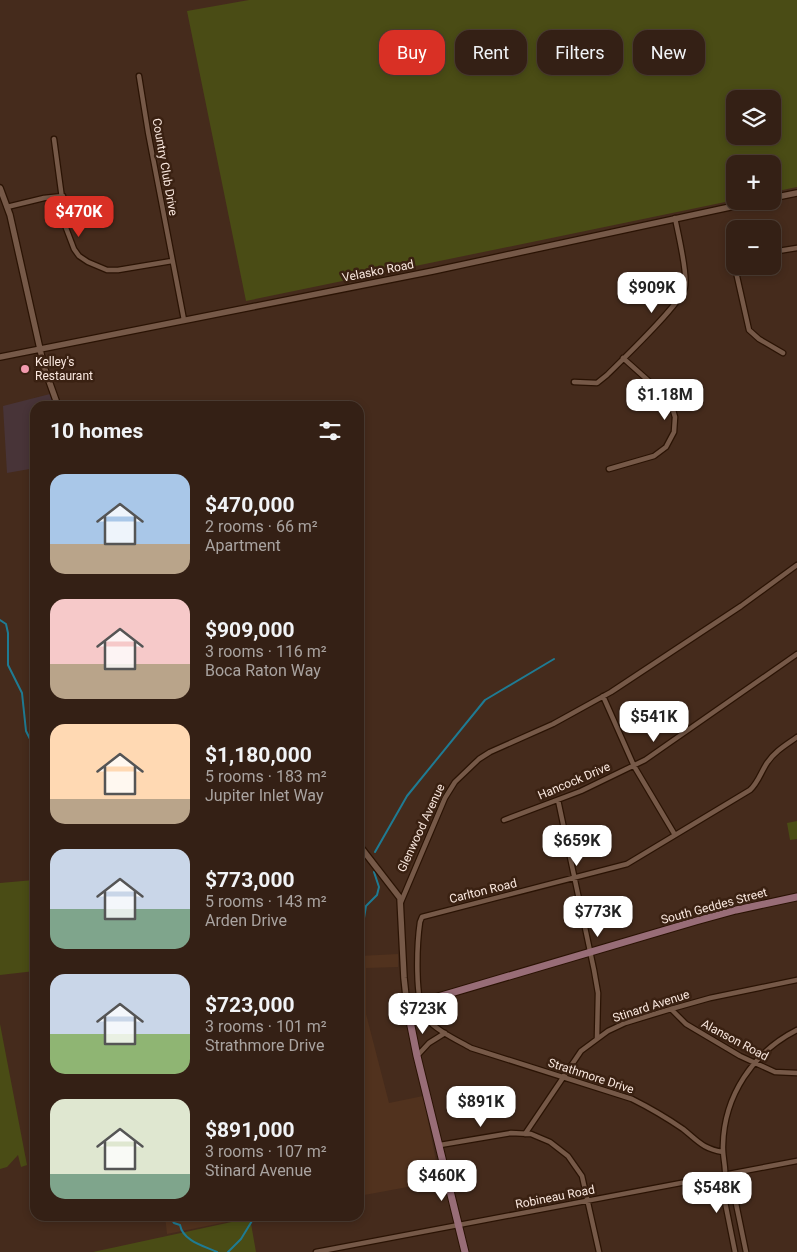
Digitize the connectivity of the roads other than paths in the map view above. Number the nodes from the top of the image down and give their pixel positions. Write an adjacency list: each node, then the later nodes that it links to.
1 (139, 76): 12 (street, Country Club Drive)
2 (54, 139): 5 (street)
3 (0, 188): 7 (street)
4 (797, 193): 6 (street)
5 (62, 196): 7 (street); 12 (street)
6 (781, 196)
7 (7, 207): 15 (street)
8 (726, 208): 9 (street, Velasko Road)
9 (675, 218): 14 (street, Velasko Road); 18 (street)
10 (797, 248): 11 (street)
11 (781, 251)
12 (172, 261): 14 (street, Country Club Drive)
13 (737, 275): 16 (street)
14 (184, 320): 15 (street, Velasko Road)
15 (40, 349): 17 (street, Velasko Road); 20 (street)
16 (783, 353)
17 (0, 357)
18 (623, 358): 19 (street); 21 (street)
19 (574, 382)
20 (56, 401)
21 (609, 469)
22 (797, 565): 24 (street, Glenwood Avenue)
23 (797, 654): 26 (street, Hancock Drive)
24 (603, 696): 26 (street); 33 (street, Glenwood Avenue)
25 (797, 737): 29 (street, Carlton Road)
26 (634, 766): 27 (street, Hancock Drive); 29 (street)
27 (558, 800): 28 (street, Hancock Drive); 31 (street)
28 (504, 820)
29 (675, 835): 31 (street, Carlton Road)
30 (364, 851): 33 (street)
31 (574, 878): 34 (street); 36 (street, Carlton Road)
32 (797, 897): 34 (main road, South Geddes Street)
33 (401, 902): 37 (street, Glenwood Avenue)
34 (590, 952): 36 (main road, South Geddes Street); 41 (street)
35 (797, 980): 38 (street, Stinard Avenue)
36 (420, 1002): 37 (main road, South Geddes Street); 40 (street, Strathmore Drive)
37 (407, 1006): 42 (main road, Glenwood Avenue)
38 (671, 1009): 41 (street, Stinard Avenue); 43 (street, Alanson Road)
39 (797, 1030): 43 (street)
40 (445, 1033): 42 (street); 45 (street, Strathmore Drive)
41 (597, 1038): 45 (street, Stinard Avenue)
42 (417, 1056): 47 (main road, Glenwood Avenue)
43 (754, 1062): 44 (street, Alanson Road); 48 (street)
44 (797, 1073)
45 (562, 1077): 46 (street, Stinard Avenue); 48 (street, Strathmore Drive)
46 (525, 1134): 47 (street); 51 (street)
47 (440, 1145): 52 (main road, Glenwood Avenue)
48 (723, 1152): 50 (street)
49 (797, 1160): 50 (street, Robineau Road)
50 (726, 1176): 51 (street, Robineau Road); 56 (street); 57 (street)
51 (589, 1201): 52 (street, Robineau Road); 55 (street)
52 (458, 1225): 53 (street, Robineau Road); 54 (main road, Glenwood Avenue)
53 (316, 1252)
54 (465, 1252)
55 (599, 1252)
56 (735, 1252)
57 (746, 1252)

